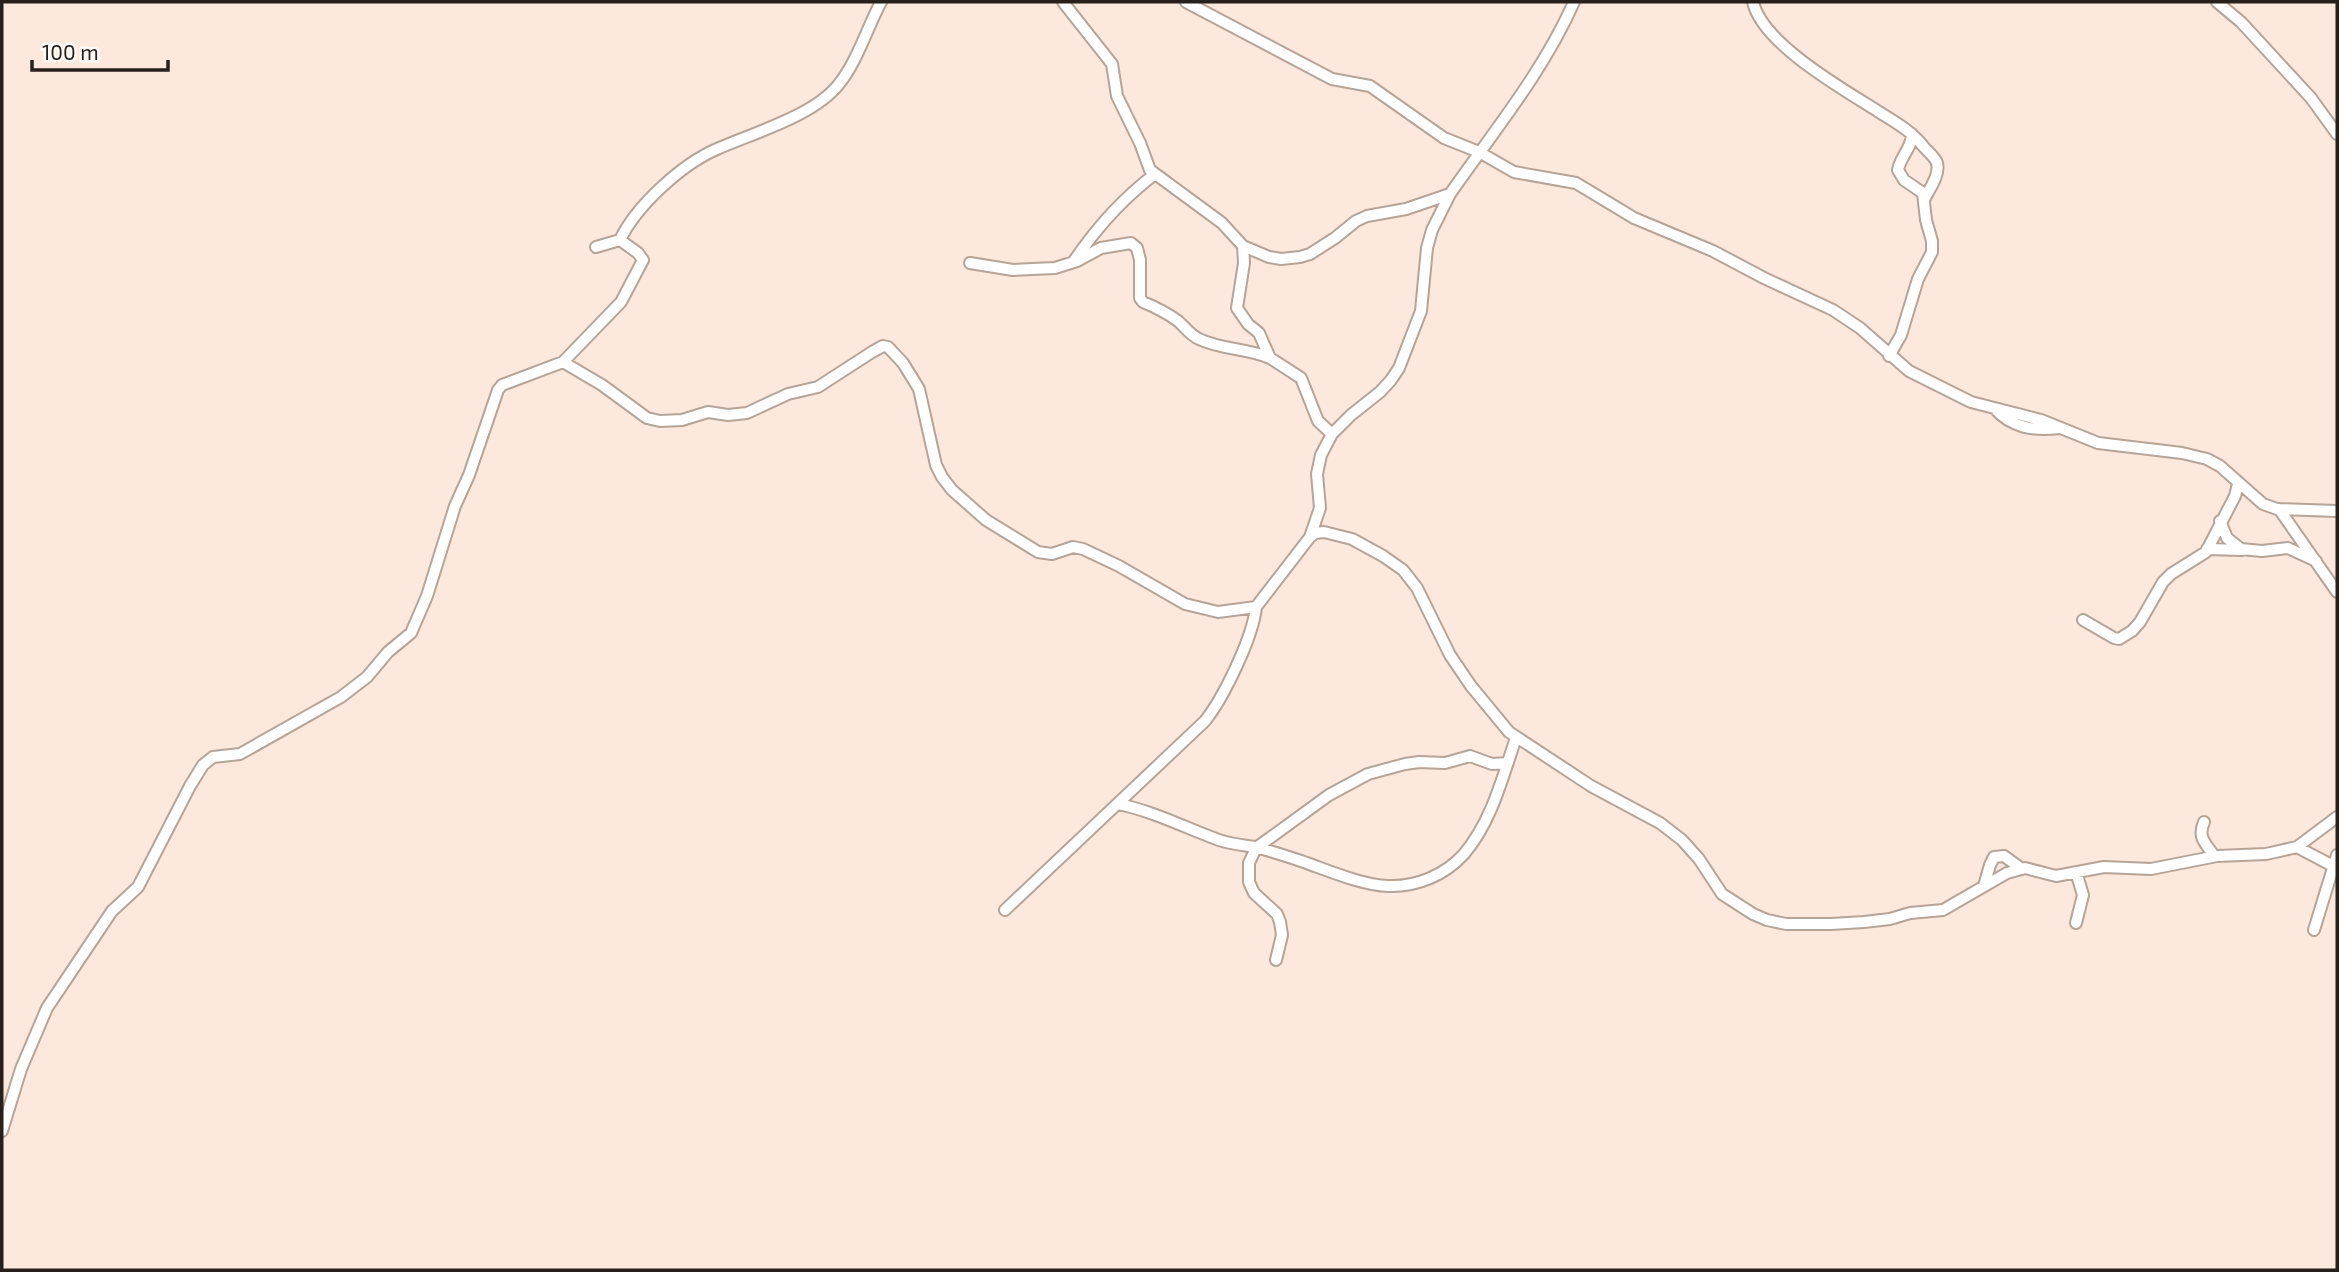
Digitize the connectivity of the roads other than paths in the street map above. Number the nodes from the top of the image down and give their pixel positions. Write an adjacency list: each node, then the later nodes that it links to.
1 (881, 2): 13 (street)
2 (1063, 2): 10 (street)
3 (1186, 2): 9 (street)
4 (1574, 2): 9 (street)
5 (1753, 2): 7 (street)
6 (2217, 2): 8 (street)
7 (1912, 134): 12 (street); 12 (street)
8 (2337, 134)
9 (1479, 152): 11 (street); 18 (street)
10 (1155, 174): 14 (street); 17 (street)
11 (1450, 194): 14 (street); 21 (street)
12 (1924, 198): 18 (street)
13 (620, 240): 15 (street); 20 (street)
14 (1243, 246): 19 (street)
15 (596, 247)
16 (970, 263): 17 (street)
17 (1072, 264): 19 (street)
18 (1889, 356): 22 (street)
19 (1269, 358): 21 (street)
20 (563, 362): 31 (street); 50 (street)
21 (1332, 434): 26 (street)
22 (2238, 484): 23 (street); 25 (street)
23 (2279, 509): 24 (street); 29 (street)
24 (2337, 511)
25 (2220, 521): 27 (street); 28 (street)
26 (1310, 537): 31 (street); 33 (street)
27 (2207, 549): 28 (street); 32 (street)
28 (2244, 550): 29 (street)
29 (2316, 561): 30 (street)
30 (2337, 592)
31 (1256, 607): 35 (street)
32 (2083, 620)
33 (1516, 738): 34 (street); 45 (street)
34 (1507, 763): 39 (street); 39 (street)
35 (1118, 804): 39 (street); 46 (street)
36 (2337, 817): 38 (street)
37 (2204, 822): 41 (street)
38 (2297, 846): 41 (street); 43 (street)
39 (1256, 848): 49 (street)
40 (2337, 855): 43 (street)
41 (2214, 856): 44 (street)
42 (2022, 869): 44 (street); 45 (street); 45 (street)
43 (2335, 870): 48 (street)
44 (2076, 872): 47 (street)
45 (1984, 886)
46 (1005, 910)
47 (2076, 923)
48 (2314, 930)
49 (1276, 960)
50 (2, 1131)

